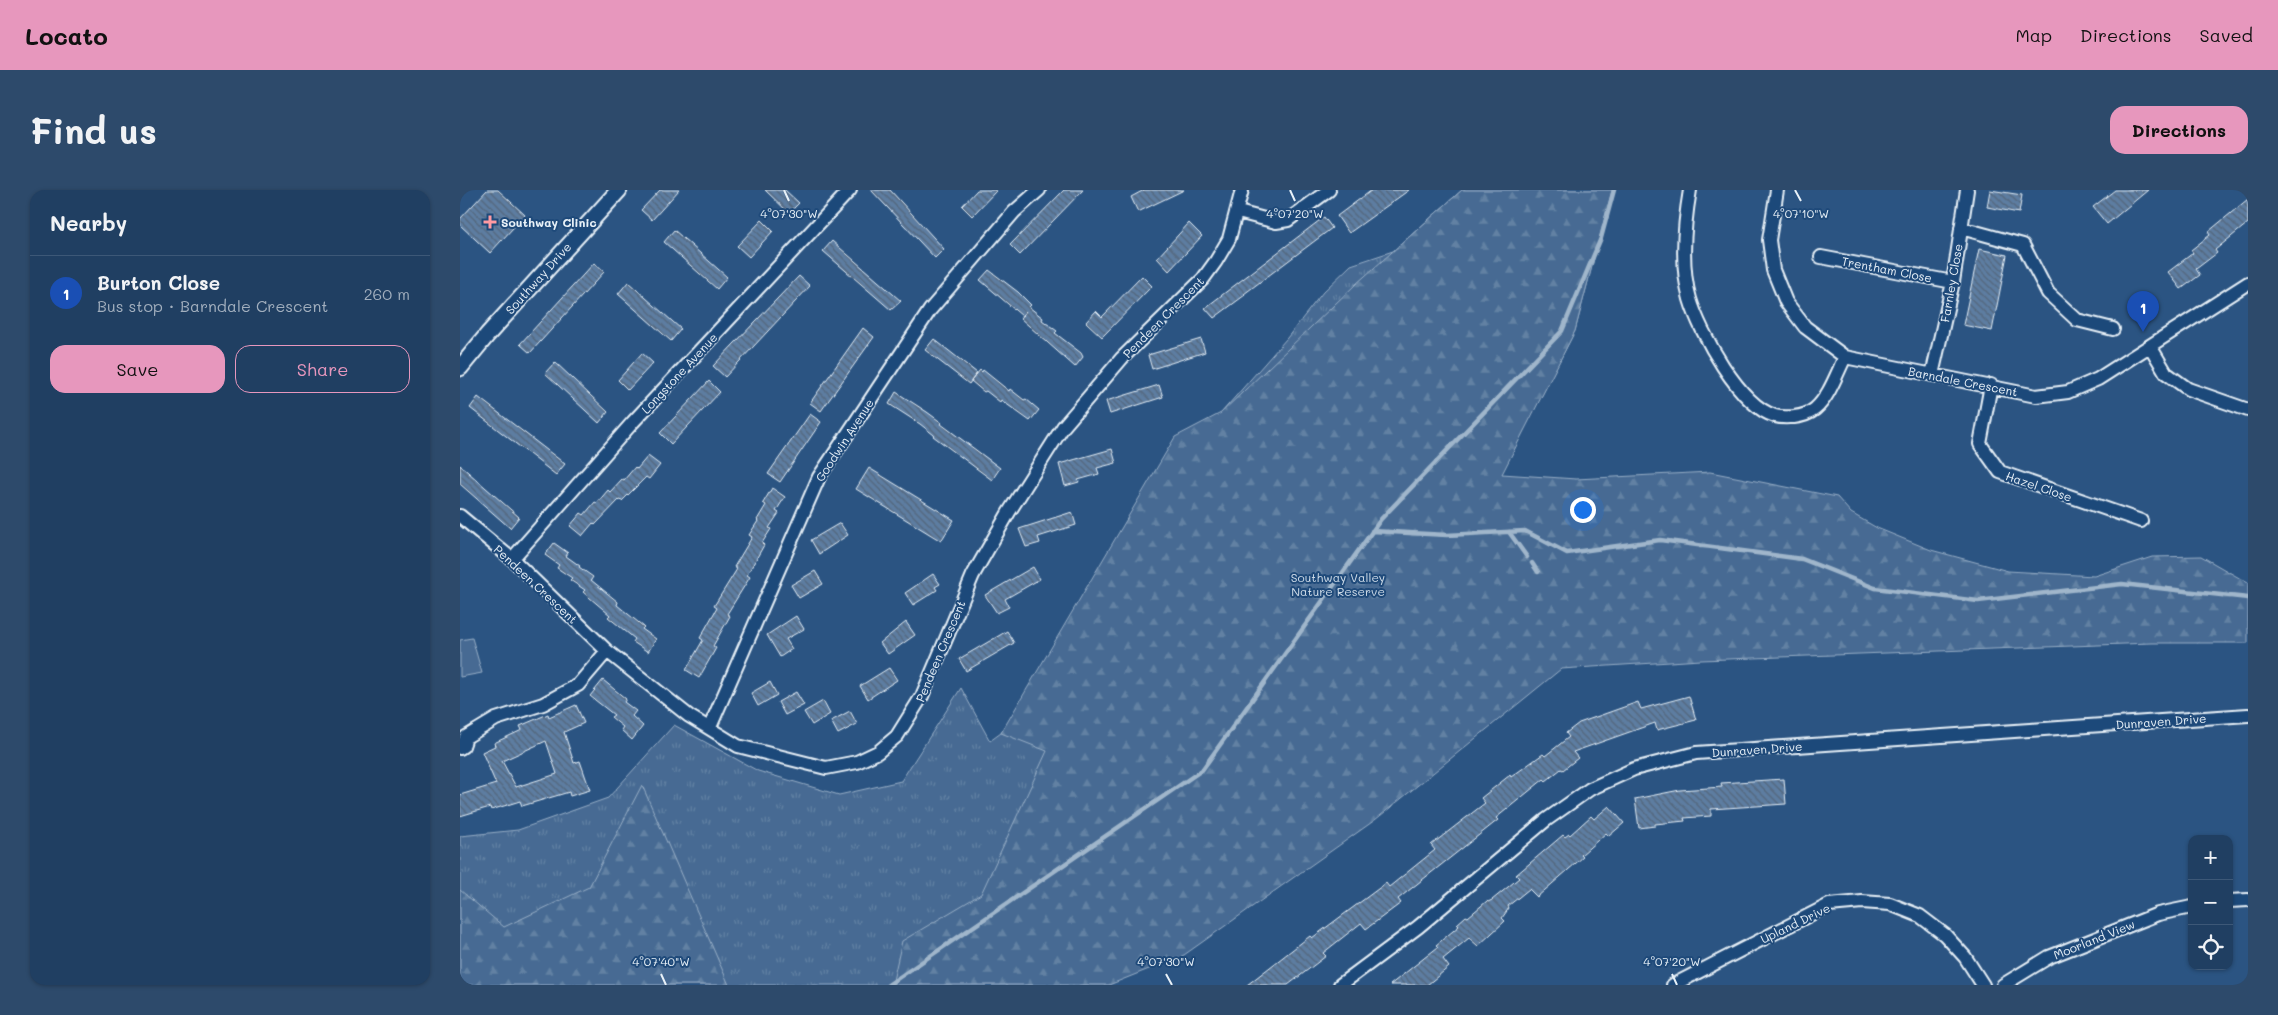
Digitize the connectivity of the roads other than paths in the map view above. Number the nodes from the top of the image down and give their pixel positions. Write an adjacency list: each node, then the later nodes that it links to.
1 (619, 190): 17 (street, Southway Drive)
2 (850, 190): 23 (street, Longstone Avenue)
3 (1038, 190): 26 (street, Goodwin Avenue)
4 (1242, 190): 9 (street, Pendeen Crescent)
5 (1329, 190): 9 (street)
6 (1690, 190): 16 (street)
7 (1777, 190): 16 (street, Barndale Crescent)
8 (1967, 190): 10 (street, Farnley Close)
9 (1238, 212): 26 (street, Pendeen Crescent)
10 (1961, 228): 12 (street, Farnley Close); 14 (street)
11 (1821, 257): 12 (street, Trentham Close)
12 (1953, 282): 18 (street, Farnley Close)
13 (2248, 283): 15 (street, Barndale Crescent)
14 (2113, 329)
15 (2150, 346): 19 (street, Barndale Crescent); 20 (street)
16 (1845, 356): 18 (street, Barndale Crescent)
17 (460, 368)
18 (1932, 375): 19 (street, Barndale Crescent)
19 (1990, 385): 22 (street, Hazel Close)
20 (2248, 410)
21 (460, 516): 23 (street, Pendeen Crescent)
22 (2140, 521)
23 (512, 559): 24 (street, Pendeen Crescent)
24 (607, 651): 26 (street, Pendeen Crescent); 27 (street)
25 (2248, 715): 31 (street, Dunraven Drive)
26 (710, 728)
27 (460, 748)
28 (2248, 900): 29 (street)
29 (2233, 901)
30 (2188, 908): 34 (street, Moorland View)
31 (1340, 985)
32 (1673, 985): 33 (street, Upland Drive)
33 (1983, 985)
34 (2002, 985)

